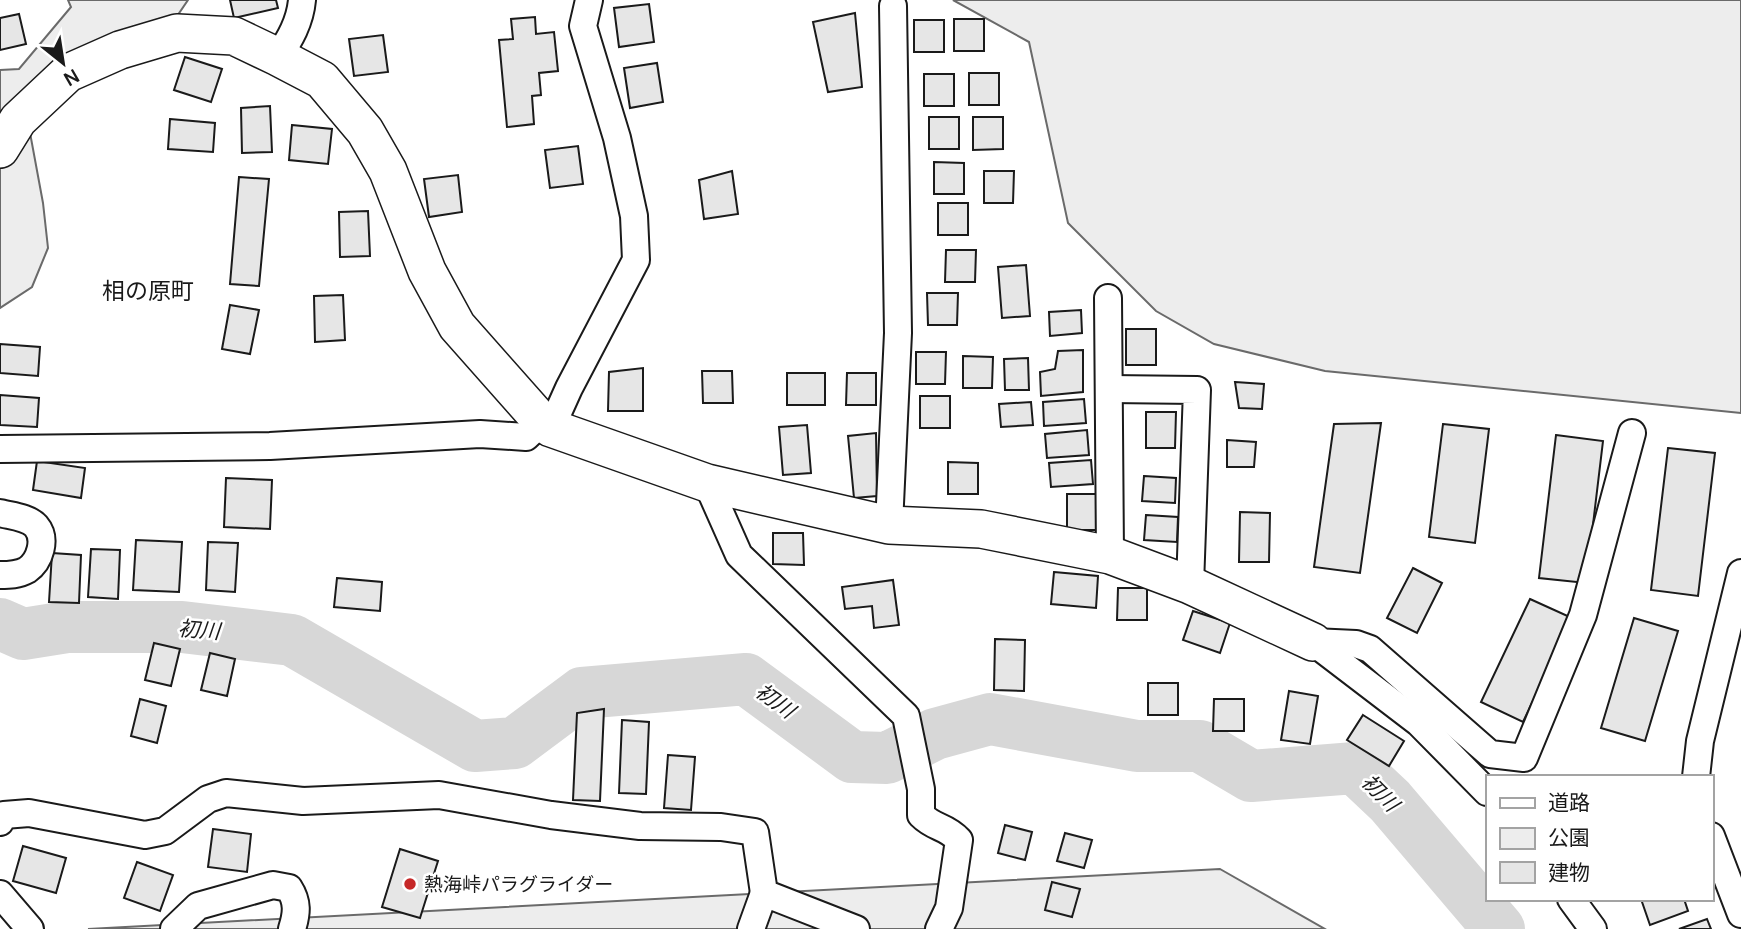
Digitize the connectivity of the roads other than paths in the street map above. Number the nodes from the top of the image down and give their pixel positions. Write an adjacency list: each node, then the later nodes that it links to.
1 (302, 0): 4 (street)
2 (589, 0): 8 (street)
3 (893, 6): 13 (street)
4 (278, 57): 5 (street); 8 (street)
5 (0, 149)
6 (1108, 298): 7 (street)
7 (1110, 389): 14 (street); 17 (street)
8 (547, 425): 10 (street); 11 (street)
9 (1632, 433): 18 (street)
10 (0, 449)
11 (707, 483): 13 (street); 32 (street)
12 (0, 513): 16 (street)
13 (889, 525): 14 (street)
14 (1110, 555): 17 (street)
15 (1741, 573): 19 (street)
16 (0, 575)
17 (1190, 585): 18 (street)
18 (1313, 642): 20 (street)
19 (1696, 775)
20 (1486, 791)
21 (0, 822): 23 (street)
22 (1713, 841): 26 (street)
23 (764, 892): 30 (street); 31 (street)
24 (0, 894): 27 (street)
25 (1573, 901): 33 (street)
26 (1741, 914)
27 (30, 929)
28 (174, 929): 29 (street)
29 (292, 929)
30 (751, 929)
31 (856, 929)
32 (939, 929)
33 (1593, 929)

